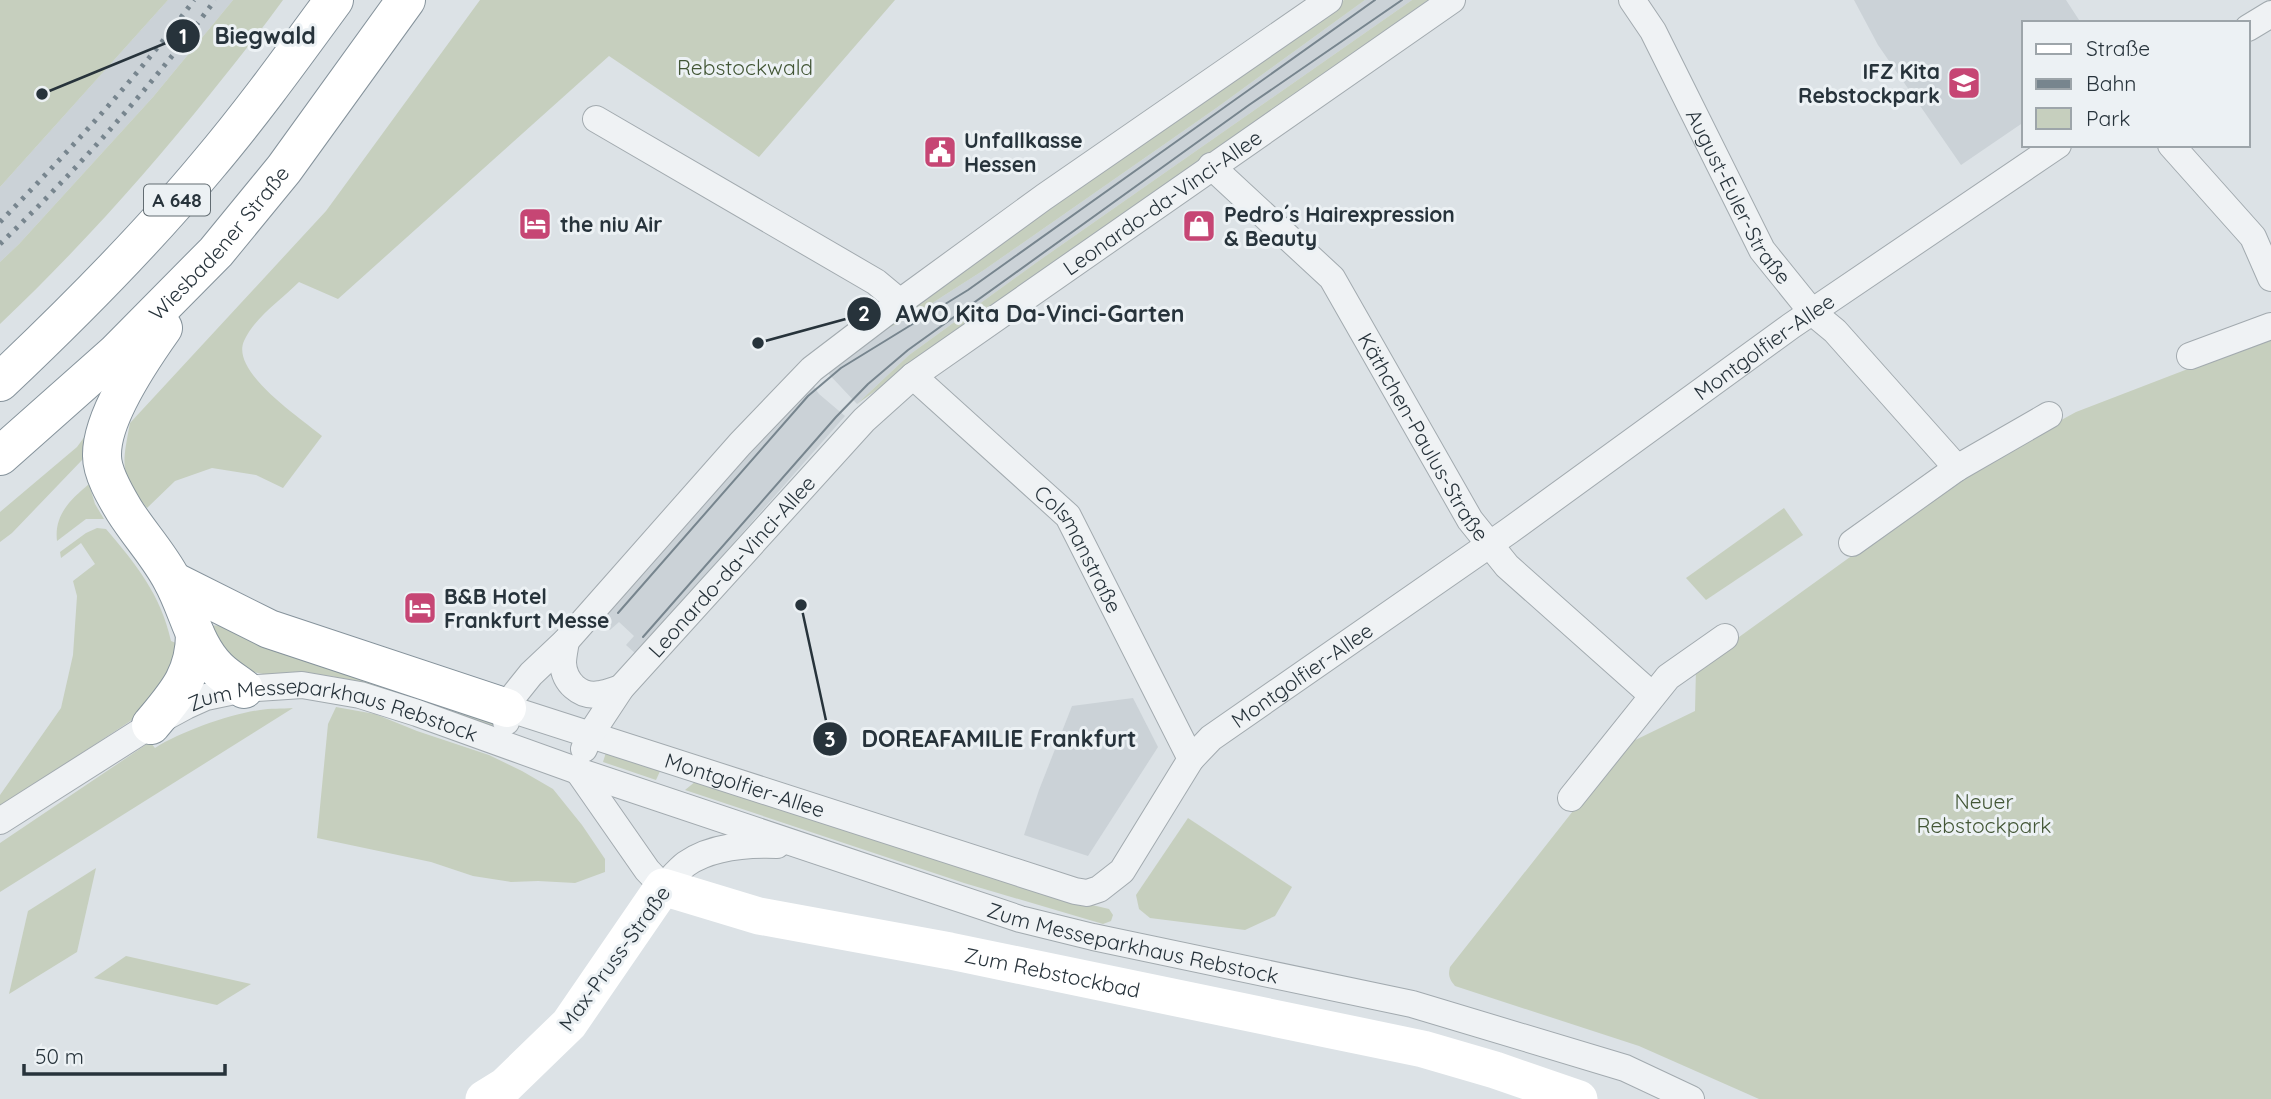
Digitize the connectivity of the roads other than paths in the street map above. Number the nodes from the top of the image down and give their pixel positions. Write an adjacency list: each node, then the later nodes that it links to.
1 (334, 0): 19 (highway, A 648)
2 (406, 0): 12 (highway, Wiesbadener Straße / A 648)
3 (1329, 0): 14 (street)
4 (1452, 0): 11 (street, Leonardo-da-Vinci-Allee)
5 (1632, 0): 15 (street, August-Euler-Straße)
6 (2271, 14): 7 (street)
7 (2250, 27)
8 (596, 119): 14 (street)
9 (2055, 147): 15 (street, Montgolfier-Allee)
10 (2173, 147): 13 (street)
11 (1211, 166): 18 (street, Leonardo-da-Vinci-Allee); 24 (street, Käthchen-Paulus-Straße)
12 (216, 252): 21 (highway, Wiesbadener Straße / A 648); 25 (highway)
13 (2271, 278)
14 (900, 302): 28 (street)
15 (1812, 312): 22 (street, August-Euler-Straße); 24 (street, Montgolfier-Allee)
16 (2271, 326): 17 (street)
17 (2190, 356)
18 (914, 376): 30 (street, Leonardo-da-Vinci-Allee); 36 (street, Colsmanstraße)
19 (0, 382)
20 (2049, 415): 22 (street)
21 (0, 456)
22 (1957, 468): 23 (street)
23 (1852, 543)
24 (1489, 545): 31 (street, Käthchen-Paulus-Straße); 36 (street, Montgolfier-Allee)
25 (173, 581): 26 (highway); 32 (highway)
26 (195, 634): 29 (highway); 33 (highway)
27 (1725, 637): 31 (street)
28 (566, 641): 30 (street); 32 (street)
29 (244, 688): 33 (street, Zum Messeparkhaus Rebstock); 35 (street, Zum Messeparkhaus Rebstock)
30 (621, 688): 34 (street, Leonardo-da-Vinci-Allee)
31 (1653, 695): 38 (street)
32 (507, 708): 34 (street, Montgolfier-Allee); 35 (street)
33 (152, 725): 39 (street)
34 (590, 735): 36 (street, Montgolfier-Allee); 37 (street, Leonardo-da-Vinci-Allee)
35 (518, 749): 37 (street)
36 (1191, 759)
37 (578, 771): 40 (street, Zum Messeparkhaus Rebstock); 41 (street)
38 (1571, 799)
39 (0, 821)
40 (800, 846): 41 (street, Max-Pruss-Straße); 44 (street, Zum Messeparkhaus Rebstock)
41 (663, 887): 42 (main road, Max-Pruss-Straße); 43 (main road, Zum Rebstockbad)
42 (484, 1099)
43 (1579, 1099)
44 (1692, 1099)

